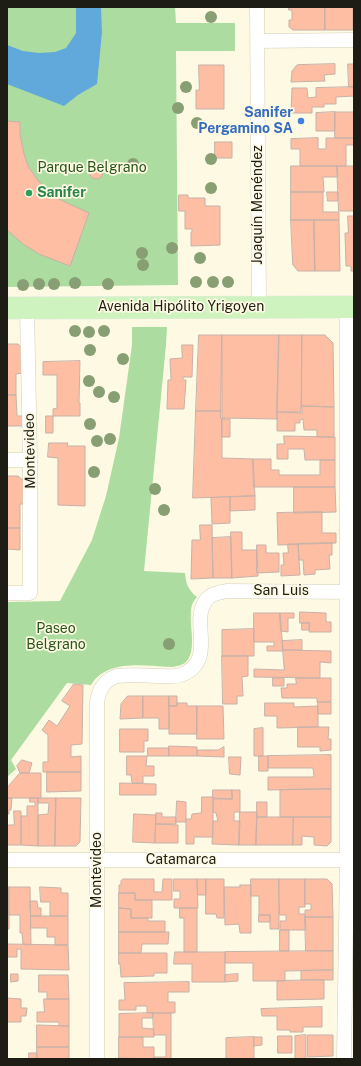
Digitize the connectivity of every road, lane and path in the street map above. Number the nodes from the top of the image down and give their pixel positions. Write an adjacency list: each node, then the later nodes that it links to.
1 (257, 7): 3 (street, Joaquín Menéndez)
2 (354, 40): 3 (street)
3 (257, 41): 4 (street, Joaquín Menéndez)
4 (259, 307): 5 (main road, Avenida Hipólito Yrigoyen); 6 (main road, Avenida Hipólito Yrigoyen)
5 (350, 307): 9 (street)
6 (17, 308): 8 (street, Montevideo)
7 (7, 460): 8 (street)
8 (30, 460): 10 (street, Montevideo)
9 (351, 592): 11 (street, San Luis); 14 (street)
10 (7, 594)
11 (104, 684): 13 (street, Montevideo)
12 (7, 860): 13 (street, Catamarca)
13 (97, 860): 14 (street, Catamarca); 15 (street, Montevideo)
14 (350, 860): 16 (street)
15 (97, 1059)
16 (344, 1059)

